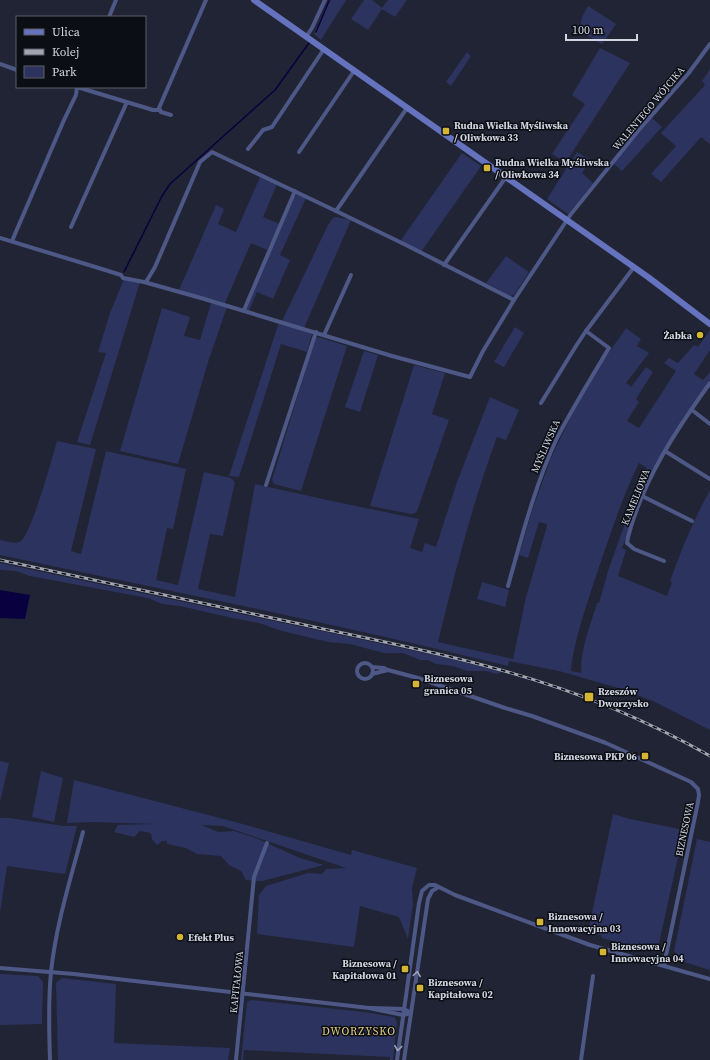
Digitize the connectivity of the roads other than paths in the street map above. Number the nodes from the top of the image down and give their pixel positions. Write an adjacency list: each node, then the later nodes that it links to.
1 (116, 0): 5 (street)
2 (206, 0): 16 (street)
3 (254, 0): 6 (street)
4 (325, 0): 6 (street)
5 (109, 16)
6 (306, 37): 8 (street)
7 (710, 44): 23 (street, WALENTEGO WÓJCIKA)
8 (324, 49): 11 (street); 18 (street)
9 (0, 64): 10 (street)
10 (16, 70)
11 (354, 71): 15 (street); 19 (street)
12 (77, 88): 26 (street)
13 (80, 88): 14 (street)
14 (126, 102): 16 (street); 24 (street)
15 (407, 108): 20 (street); 22 (street)
16 (159, 110): 17 (street)
17 (171, 115)
18 (248, 150)
19 (299, 152)
20 (506, 177): 23 (street); 27 (street)
21 (295, 191): 22 (street); 30 (street); 32 (street)
22 (336, 211): 27 (street)
23 (567, 220): 28 (street); 31 (street, WALENTEGO WÓJCIKA)
24 (71, 228)
25 (0, 238): 26 (street)
26 (12, 241): 30 (street)
27 (444, 265): 31 (street)
28 (634, 267): 33 (street); 35 (street)
29 (351, 275): 36 (street)
30 (146, 282): 32 (street)
31 (514, 300): 36 (street, WALENTEGO WÓJCIKA)
32 (244, 310): 34 (street)
33 (710, 324)
34 (316, 332): 36 (street); 43 (street)
35 (586, 332): 38 (street); 47 (street, MYŚLIWSKA)
36 (324, 335)
37 (710, 383): 39 (street, KAMELIOWA)
38 (541, 403)
39 (692, 410): 40 (street); 41 (street, KAMELIOWA)
40 (710, 424)
41 (665, 451): 42 (street); 44 (street, KAMELIOWA)
42 (710, 480)
43 (266, 485)
44 (642, 496): 45 (street); 46 (street, KAMELIOWA)
45 (692, 521)
46 (664, 561)
47 (508, 586)
48 (372, 667): 49 (street); 50 (street); 50 (street)
49 (388, 670): 50 (street); 54 (street, BIZNESOWA)
50 (372, 674)
51 (83, 832): 56 (street)
52 (267, 843): 59 (street, KAPITAŁOWA)
53 (437, 888): 54 (street); 61 (street); 62 (street, one-way to 53)
54 (664, 965): 58 (street)
55 (0, 968): 56 (street)
56 (51, 971): 59 (street); 64 (street)
57 (593, 976): 68 (street)
58 (710, 979)
59 (243, 993): 60 (street); 65 (street, KAPITAŁOWA)
60 (369, 1008): 61 (street); 63 (street)
61 (404, 1009): 62 (street); 63 (street)
62 (411, 1013): 63 (street); 67 (street)
63 (403, 1015): 66 (street, one-way to 66)
64 (50, 1060)
65 (236, 1060)
66 (397, 1060)
67 (404, 1060)
68 (581, 1060)

